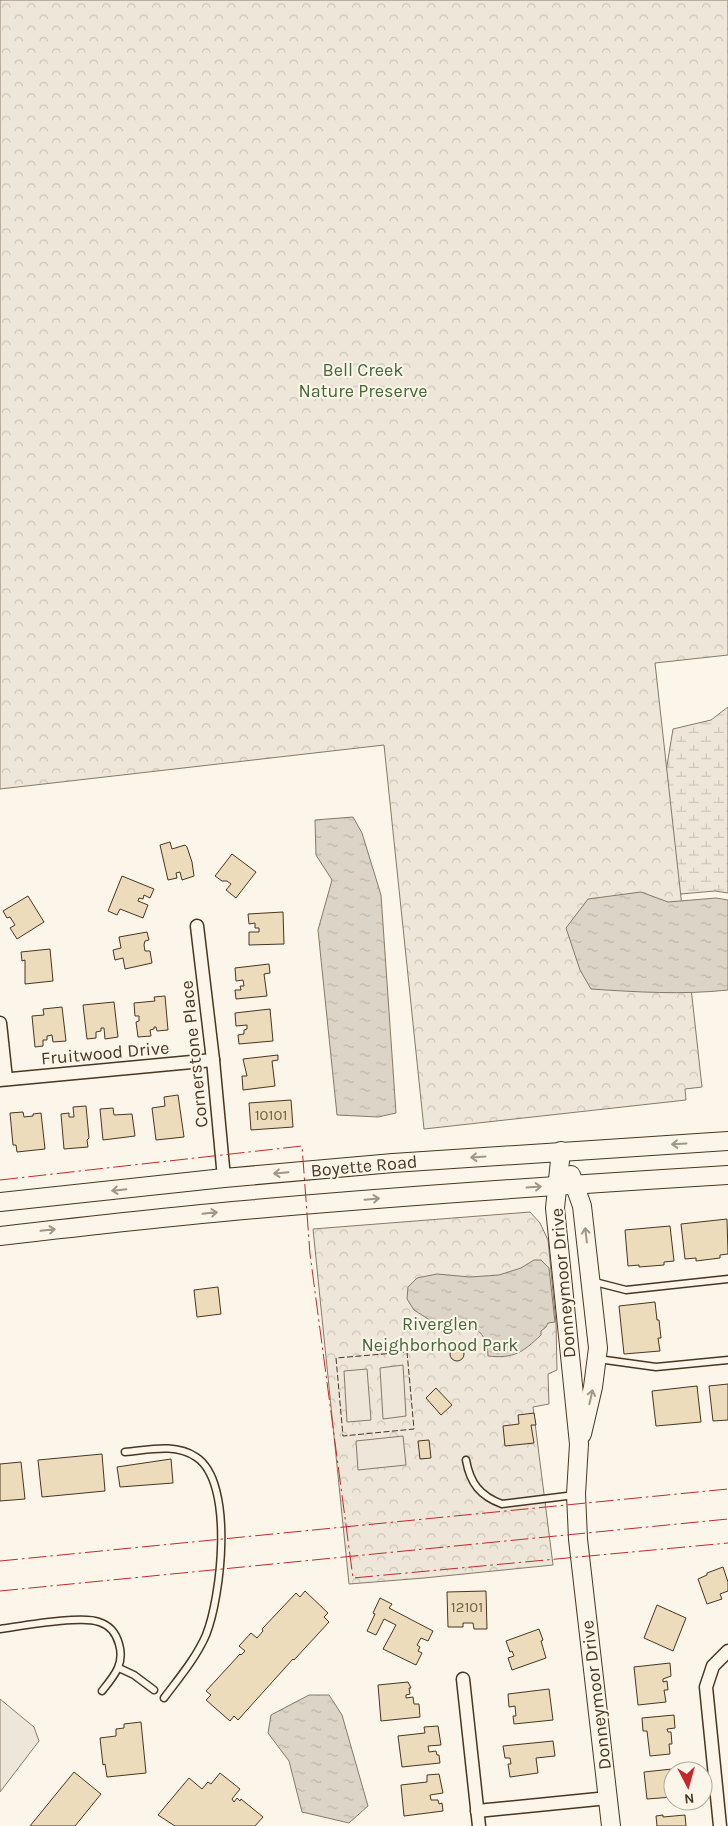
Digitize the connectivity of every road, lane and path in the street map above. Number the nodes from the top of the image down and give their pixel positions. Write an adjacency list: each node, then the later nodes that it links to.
1 (197, 926): 3 (street, Cornerstone Place)
2 (0, 1024): 4 (street)
3 (213, 1060): 4 (street, Fruitwood Drive); 8 (street, Cornerstone Place)
4 (3, 1079)
5 (728, 1141): 6 (main road, Boyette Road, one-way to 6)
6 (561, 1151): 8 (main road, Boyette Road, one-way to 8); 9 (main road, Donneymoor Drive)
7 (728, 1175): 9 (main road, Boyette Road)
8 (224, 1178): 10 (main road, Boyette Road, one-way to 10)
9 (566, 1185): 11 (main road, Boyette Road, one-way to 9); 13 (main road, Donneymoor Drive, one-way to 9); 16 (main road, Donneymoor Drive)
10 (0, 1202)
11 (0, 1236)
12 (728, 1279): 13 (lane)
13 (591, 1280): 14 (main road, Donneymoor Drive)
14 (597, 1359): 15 (lane); 16 (main road, Donneymoor Drive, one-way to 14)
15 (728, 1360)
16 (579, 1444): 19 (main road, Donneymoor Drive)
17 (126, 1452): 26 (lane)
18 (466, 1460): 19 (lane)
19 (576, 1494): 27 (main road, Donneymoor Drive)
20 (0, 1628): 22 (lane)
21 (728, 1651): 31 (street)
22 (119, 1668): 24 (lane); 25 (lane)
23 (463, 1679): 28 (street)
24 (154, 1690)
25 (102, 1691)
26 (164, 1698)
27 (608, 1798): 28 (street); 30 (main road, Donneymoor Drive)
28 (477, 1811): 29 (street)
29 (478, 1826)
30 (611, 1826)
31 (720, 1826)

